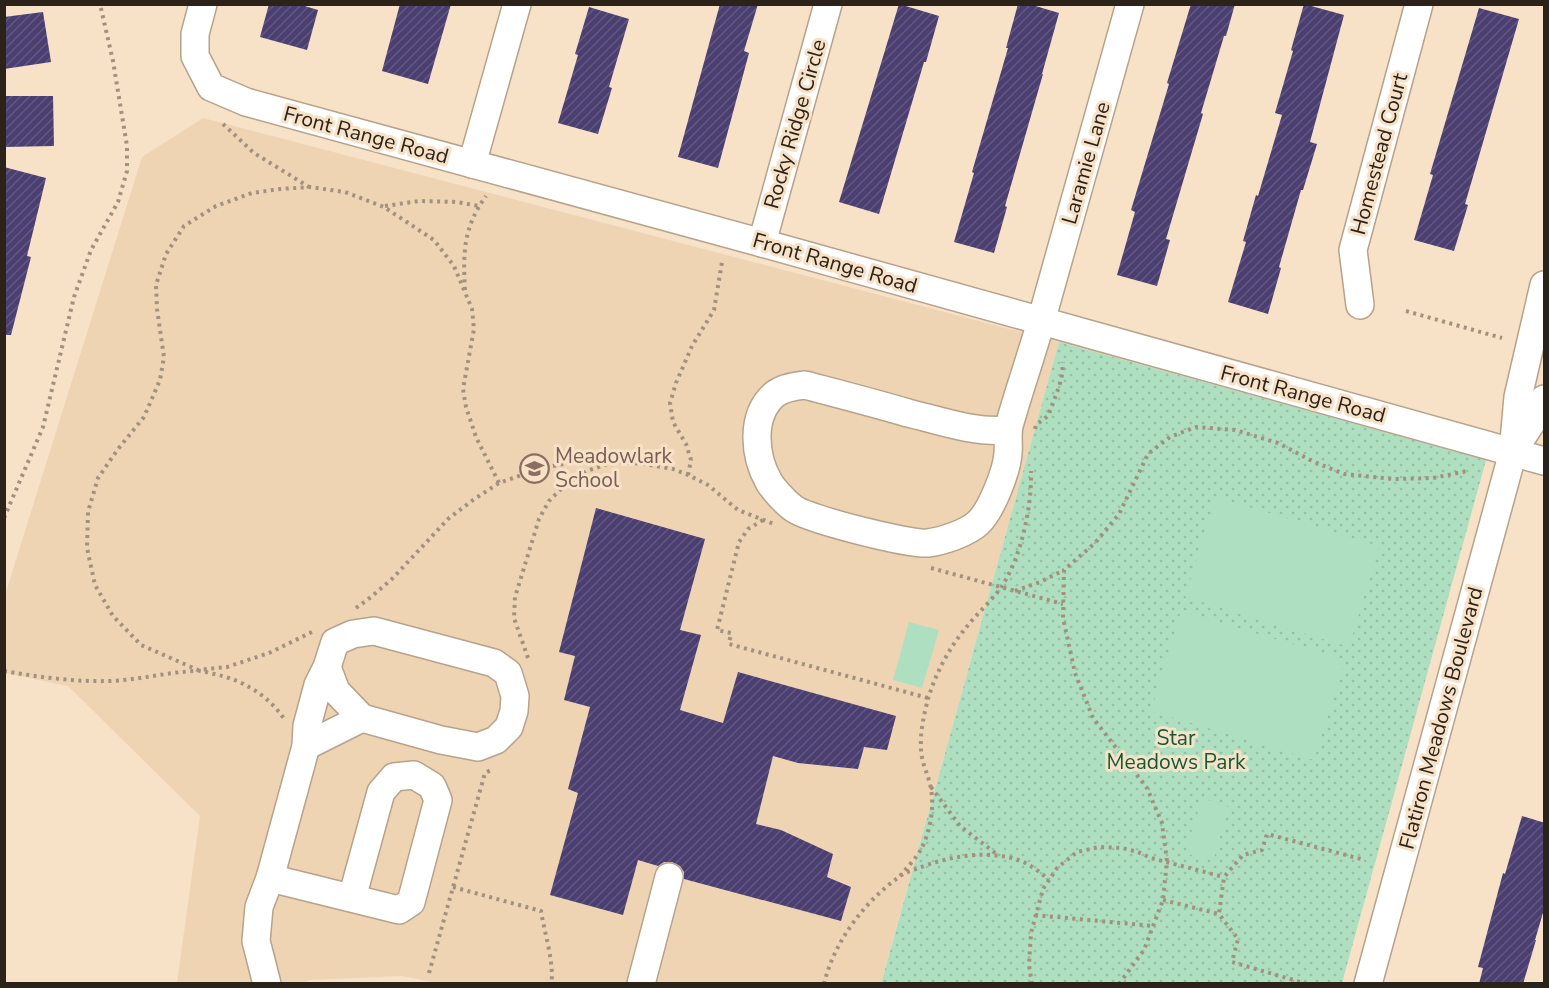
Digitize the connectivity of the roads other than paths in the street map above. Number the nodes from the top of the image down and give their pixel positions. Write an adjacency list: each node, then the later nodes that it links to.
1 (203, 4): 6 (street, Front Range Road)
2 (517, 4): 6 (street)
3 (828, 4): 7 (street, Rocky Ridge Circle)
4 (1130, 4): 10 (street, Laramie Lane)
5 (1419, 4): 9 (street, Homestead Court)
6 (472, 164): 7 (street, Front Range Road)
7 (762, 243): 10 (street, Front Range Road)
8 (1545, 285): 13 (street, Flatiron Meadows Boulevard)
9 (1360, 305)
10 (1042, 321): 12 (street, Laramie Lane); 13 (street, Front Range Road)
11 (1545, 399): 13 (street, Flatiron Meadows Boulevard)
12 (1021, 433): 12 (street, Laramie Lane)
13 (1513, 452): 14 (street, Front Range Road); 23 (street, Flatiron Meadows Boulevard)
14 (1545, 460)
15 (327, 667): 16 (street); 16 (street); 17 (street)
16 (362, 718): 17 (street)
17 (306, 746): 19 (street)
18 (669, 877): 22 (street)
19 (270, 878): 20 (street); 21 (street)
20 (352, 898): 20 (street)
21 (267, 984)
22 (641, 984)
23 (1368, 984)

